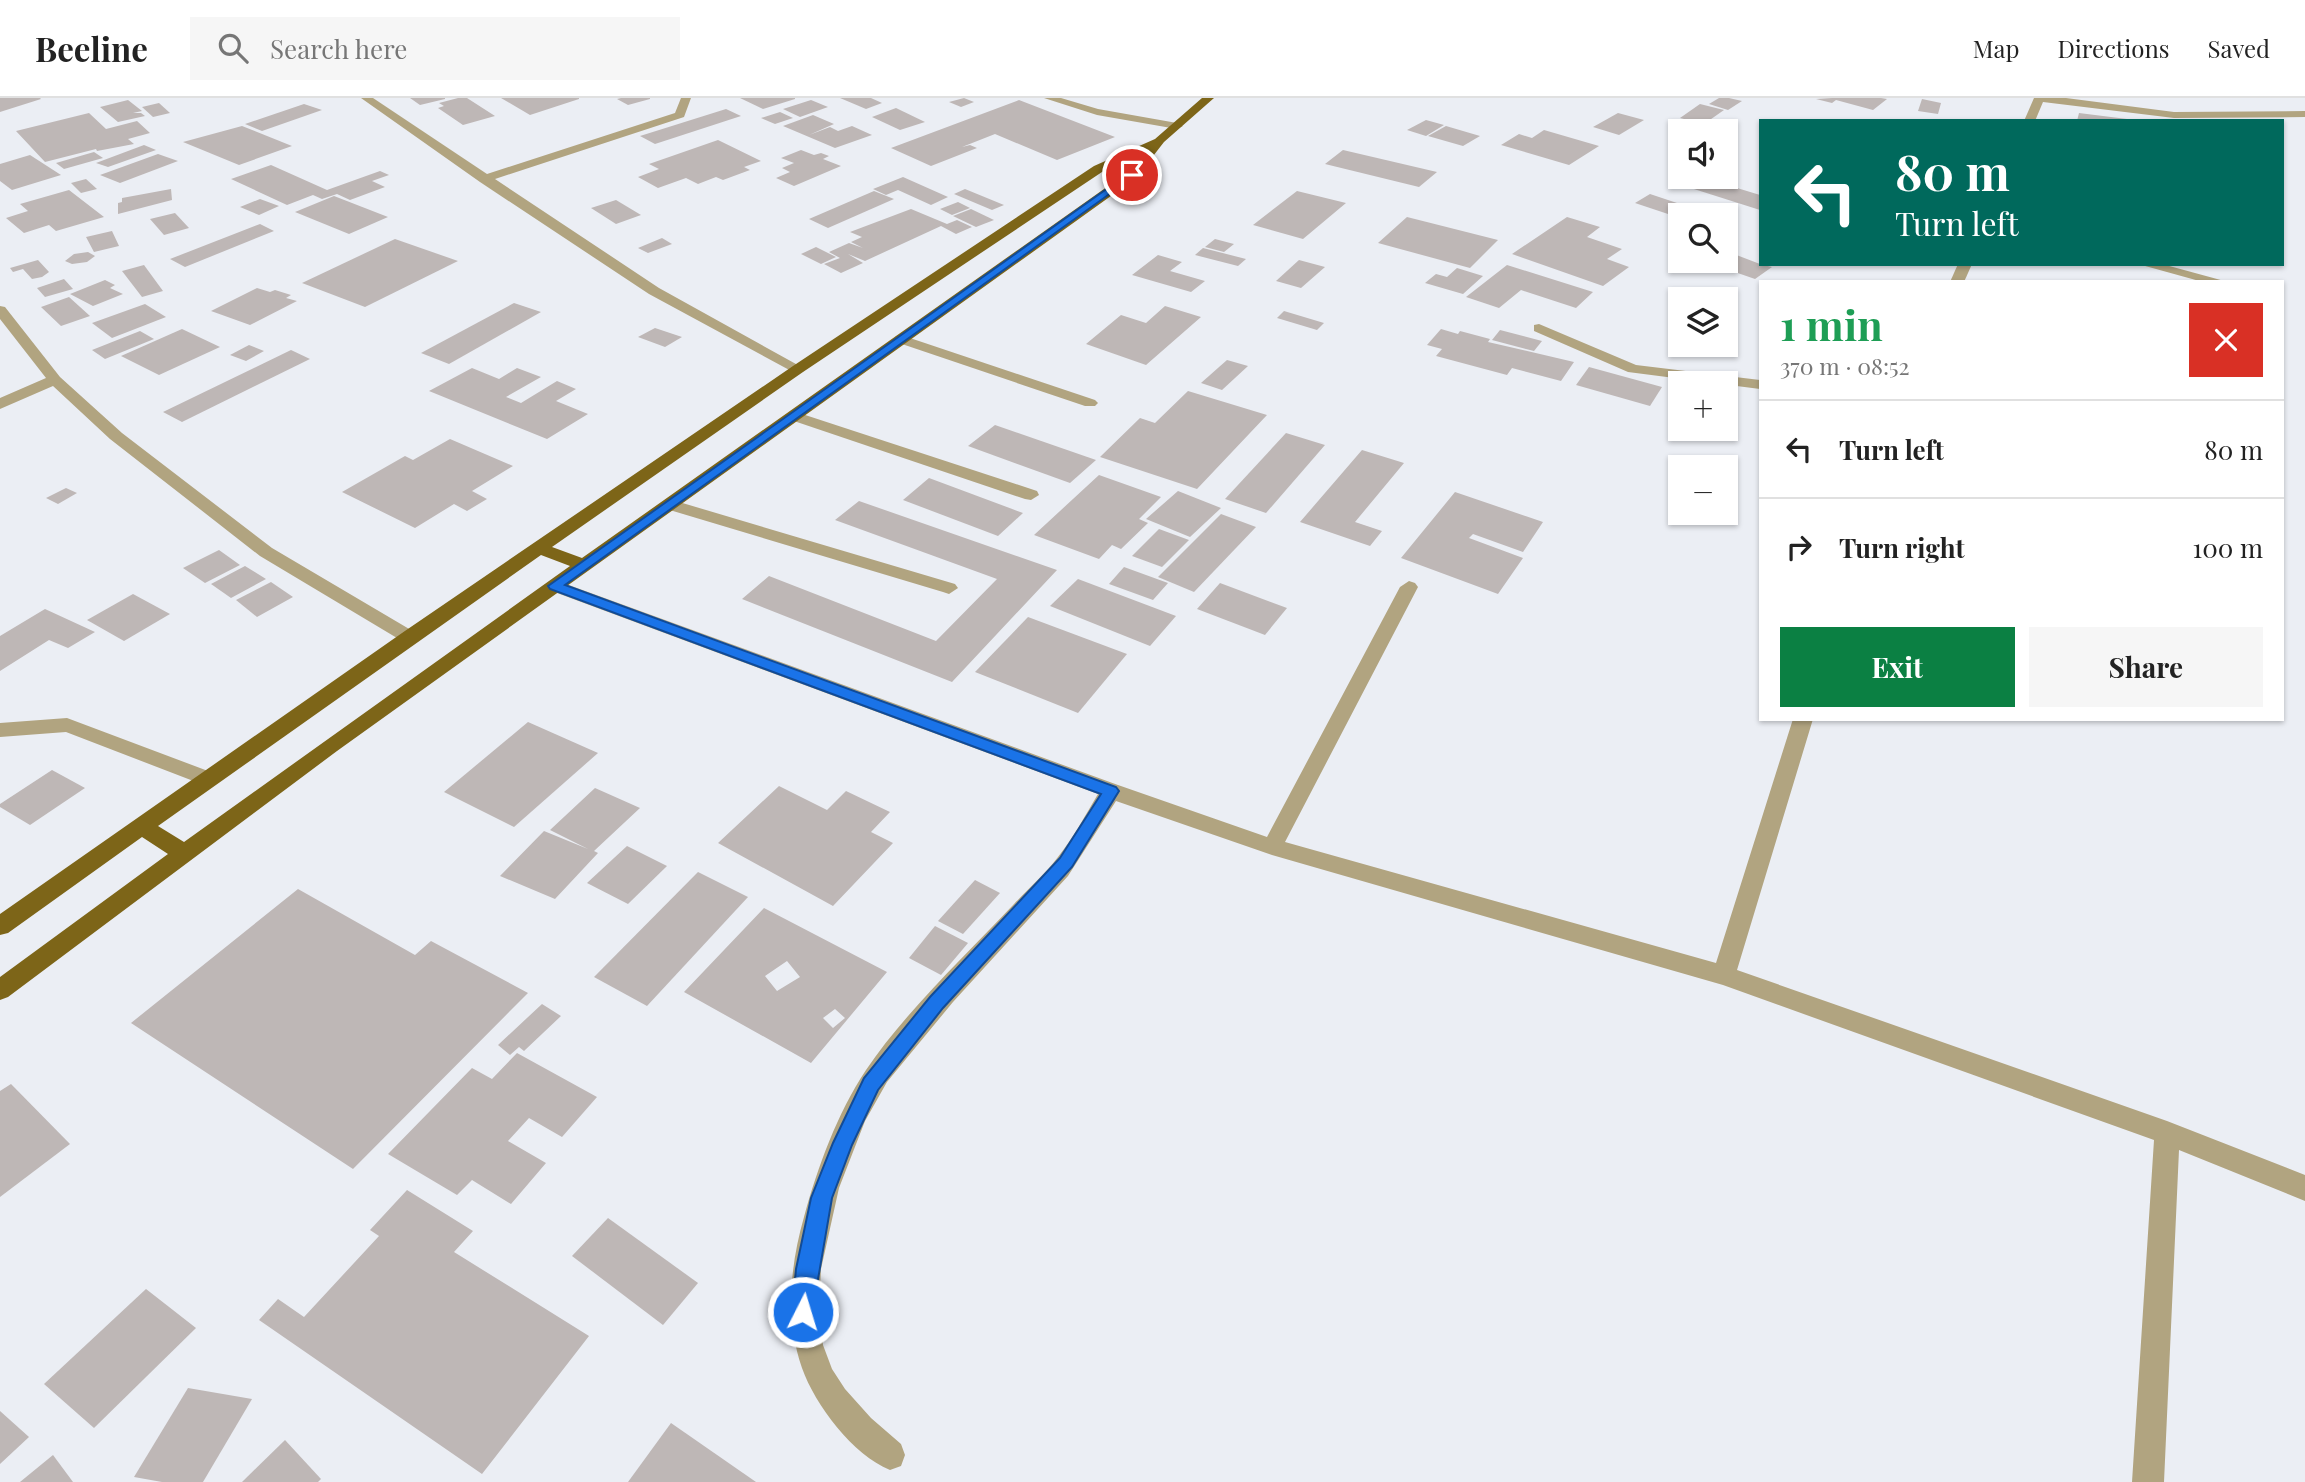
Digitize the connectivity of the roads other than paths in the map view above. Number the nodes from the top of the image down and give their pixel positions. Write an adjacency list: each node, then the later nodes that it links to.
1 (366, 98): 10 (street)
2 (687, 98): 10 (street)
3 (1049, 98): 8 (street)
4 (1209, 98): 8 (main road)
5 (2046, 98): 6 (street); 7 (street)
6 (2305, 114)
7 (2030, 119)
8 (1177, 126): 9 (main road)
9 (1160, 140): 15 (main road); 16 (main road)
10 (484, 179): 16 (street)
11 (2153, 266): 12 (street)
12 (2212, 280)
13 (0, 310): 17 (street)
14 (1539, 328): 18 (street)
15 (901, 339): 19 (street); 21 (main road)
16 (798, 369): 24 (main road)
17 (55, 380): 20 (street); 29 (street)
18 (1759, 385)
19 (1090, 403)
20 (0, 404)
21 (793, 416): 22 (street); 23 (main road)
22 (1031, 495)
23 (669, 504): 25 (main road); 28 (street)
24 (540, 548): 25 (main road); 29 (main road)
25 (583, 565): 26 (main road)
26 (555, 586): 33 (street); 36 (main road)
27 (1409, 587): 35 (street)
28 (949, 588)
29 (409, 637): 32 (main road)
30 (1802, 721): 38 (street)
31 (0, 730): 32 (street)
32 (209, 779): 34 (main road)
33 (1111, 791): 35 (street); 42 (street)
34 (141, 826): 36 (main road); 37 (main road)
35 (1272, 847): 38 (street)
36 (185, 853): 39 (main road)
37 (0, 926)
38 (1724, 975): 40 (street)
39 (0, 990)
40 (2167, 1133): 41 (street); 43 (street)
41 (2305, 1189)
42 (890, 1455)
43 (2148, 1482)

